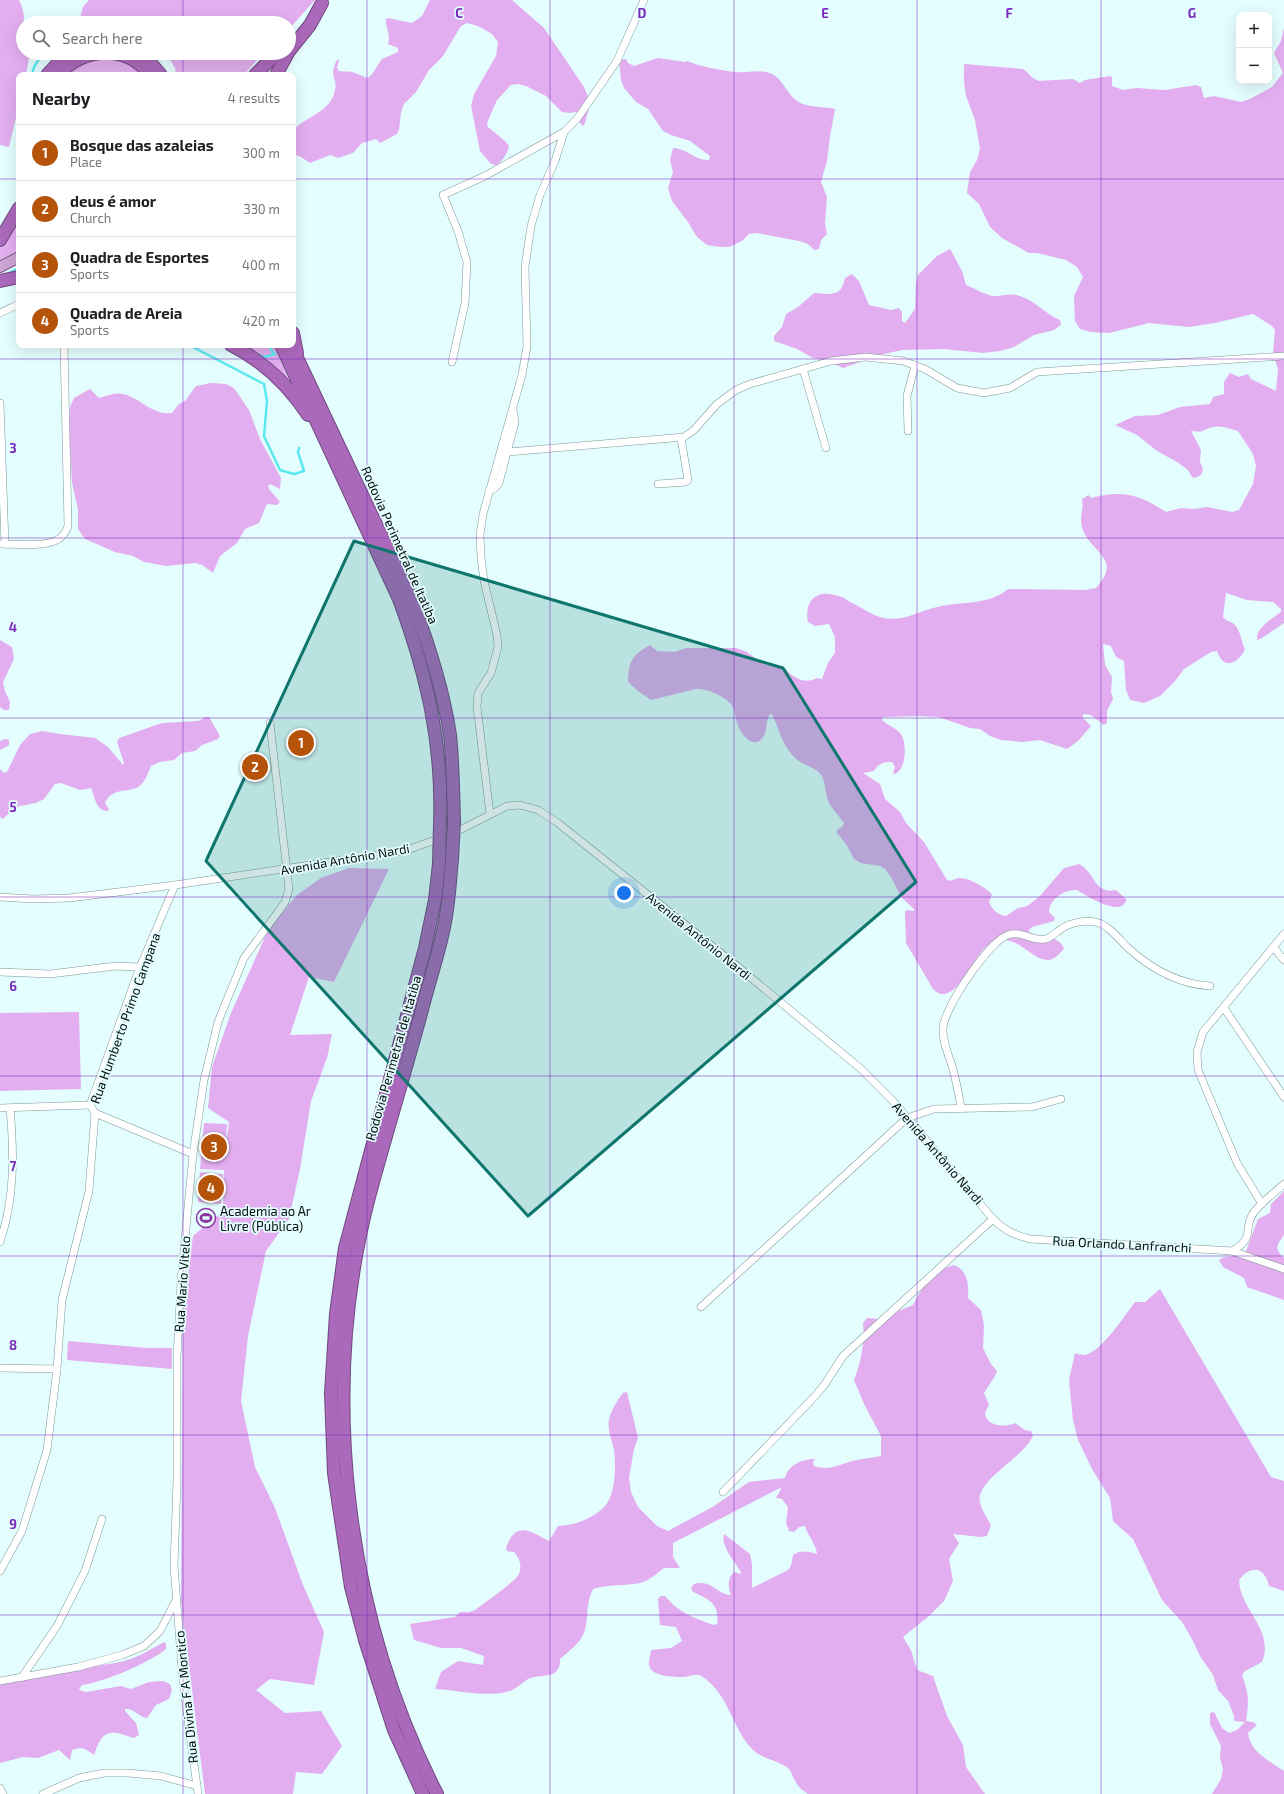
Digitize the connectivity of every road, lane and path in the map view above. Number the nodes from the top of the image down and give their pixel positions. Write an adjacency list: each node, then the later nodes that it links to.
1 (644, 0): 17 (street)
2 (323, 2): 3 (highway); 4 (highway)
3 (296, 32)
4 (296, 42)
5 (61, 60): 11 (highway)
6 (75, 60): 12 (highway)
7 (132, 60): 13 (highway)
8 (148, 60): 14 (highway)
9 (270, 60): 15 (highway)
10 (284, 60): 16 (highway)
11 (50, 72)
12 (61, 72)
13 (147, 72)
14 (158, 72)
15 (259, 72)
16 (278, 72)
17 (564, 132): 33 (street); 37 (street)
18 (16, 213): 19 (highway)
19 (0, 240)
20 (16, 259): 21 (main road)
21 (0, 267)
22 (16, 278): 23 (highway)
23 (0, 281)
24 (16, 305): 25 (street)
25 (0, 313)
26 (296, 347): 31 (highway)
27 (64, 348): 45 (street)
28 (237, 348): 39 (highway)
29 (282, 348): 39 (highway, Rodovia Perimetral de Itatiba)
30 (293, 348): 31 (highway, Rodovia Perimetral de Itatiba)
31 (298, 356): 89 (highway, Rodovia Perimetral de Itatiba, bridge)
32 (1284, 356): 34 (street)
33 (452, 362)
34 (915, 365): 35 (street); 38 (street)
35 (803, 369): 40 (street); 41 (street)
36 (0, 402): 45 (street)
37 (513, 409): 42 (street); 44 (street)
38 (908, 431)
39 (321, 432): 88 (highway, Rodovia Perimetral de Itatiba, bridge)
40 (681, 438): 42 (street); 43 (street)
41 (826, 448)
42 (507, 452): 44 (street)
43 (658, 484)
44 (489, 491): 47 (street)
45 (2, 544)
46 (270, 723): 48 (street, Rua Mario Vitelo)
47 (490, 814): 48 (street, Avenida Antônio Nardi); 65 (street, Avenida Antônio Nardi)
48 (287, 870): 49 (street, Avenida Antônio Nardi); 66 (street, Rua Mario Vitelo)
49 (175, 885): 50 (street, Avenida Antônio Nardi); 54 (street, Rua Humberto Primo Campana)
50 (0, 897)
51 (1284, 934): 52 (street)
52 (1273, 947): 53 (street); 57 (street)
53 (1284, 960)
54 (140, 967): 55 (street); 60 (street, Rua Humberto Primo Campana)
55 (0, 972)
56 (1210, 986): 61 (street)
57 (1224, 1008): 58 (street); 68 (street)
58 (1284, 1097)
59 (1061, 1099): 61 (street)
60 (90, 1105): 63 (street); 64 (street, Rua Humberto Primo Campana)
61 (962, 1107): 65 (street)
62 (0, 1108): 63 (street)
63 (10, 1108): 71 (street)
64 (95, 1113): 66 (street); 76 (street, Rua Humberto Primo Campana)
65 (907, 1118): 69 (street, Avenida Antônio Nardi); 74 (street)
66 (193, 1154): 80 (street, Rua Mario Vitelo)
67 (1284, 1184): 68 (street)
68 (1262, 1204): 72 (street)
69 (993, 1218): 70 (street, Avenida Antônio Nardi); 77 (street)
70 (1013, 1235): 72 (street, Rua Orlando Lanfranchi)
71 (0, 1242)
72 (1232, 1251): 73 (street, Rua Orlando Lanfranchi)
73 (1284, 1269)
74 (701, 1307)
75 (0, 1368): 76 (street)
76 (57, 1369): 79 (street, Rua Humberto Primo Campana)
77 (723, 1492)
78 (102, 1519): 81 (street)
79 (0, 1571)
80 (177, 1599): 81 (street); 83 (street, Rua Divina F A Montico)
81 (22, 1677): 82 (street)
82 (0, 1681)
83 (197, 1786): 86 (street); 87 (street, Rua Divina F A Montico)
84 (0, 1788): 85 (street)
85 (3, 1794)
86 (43, 1794)
87 (198, 1794)
88 (423, 1794)
89 (437, 1794)

